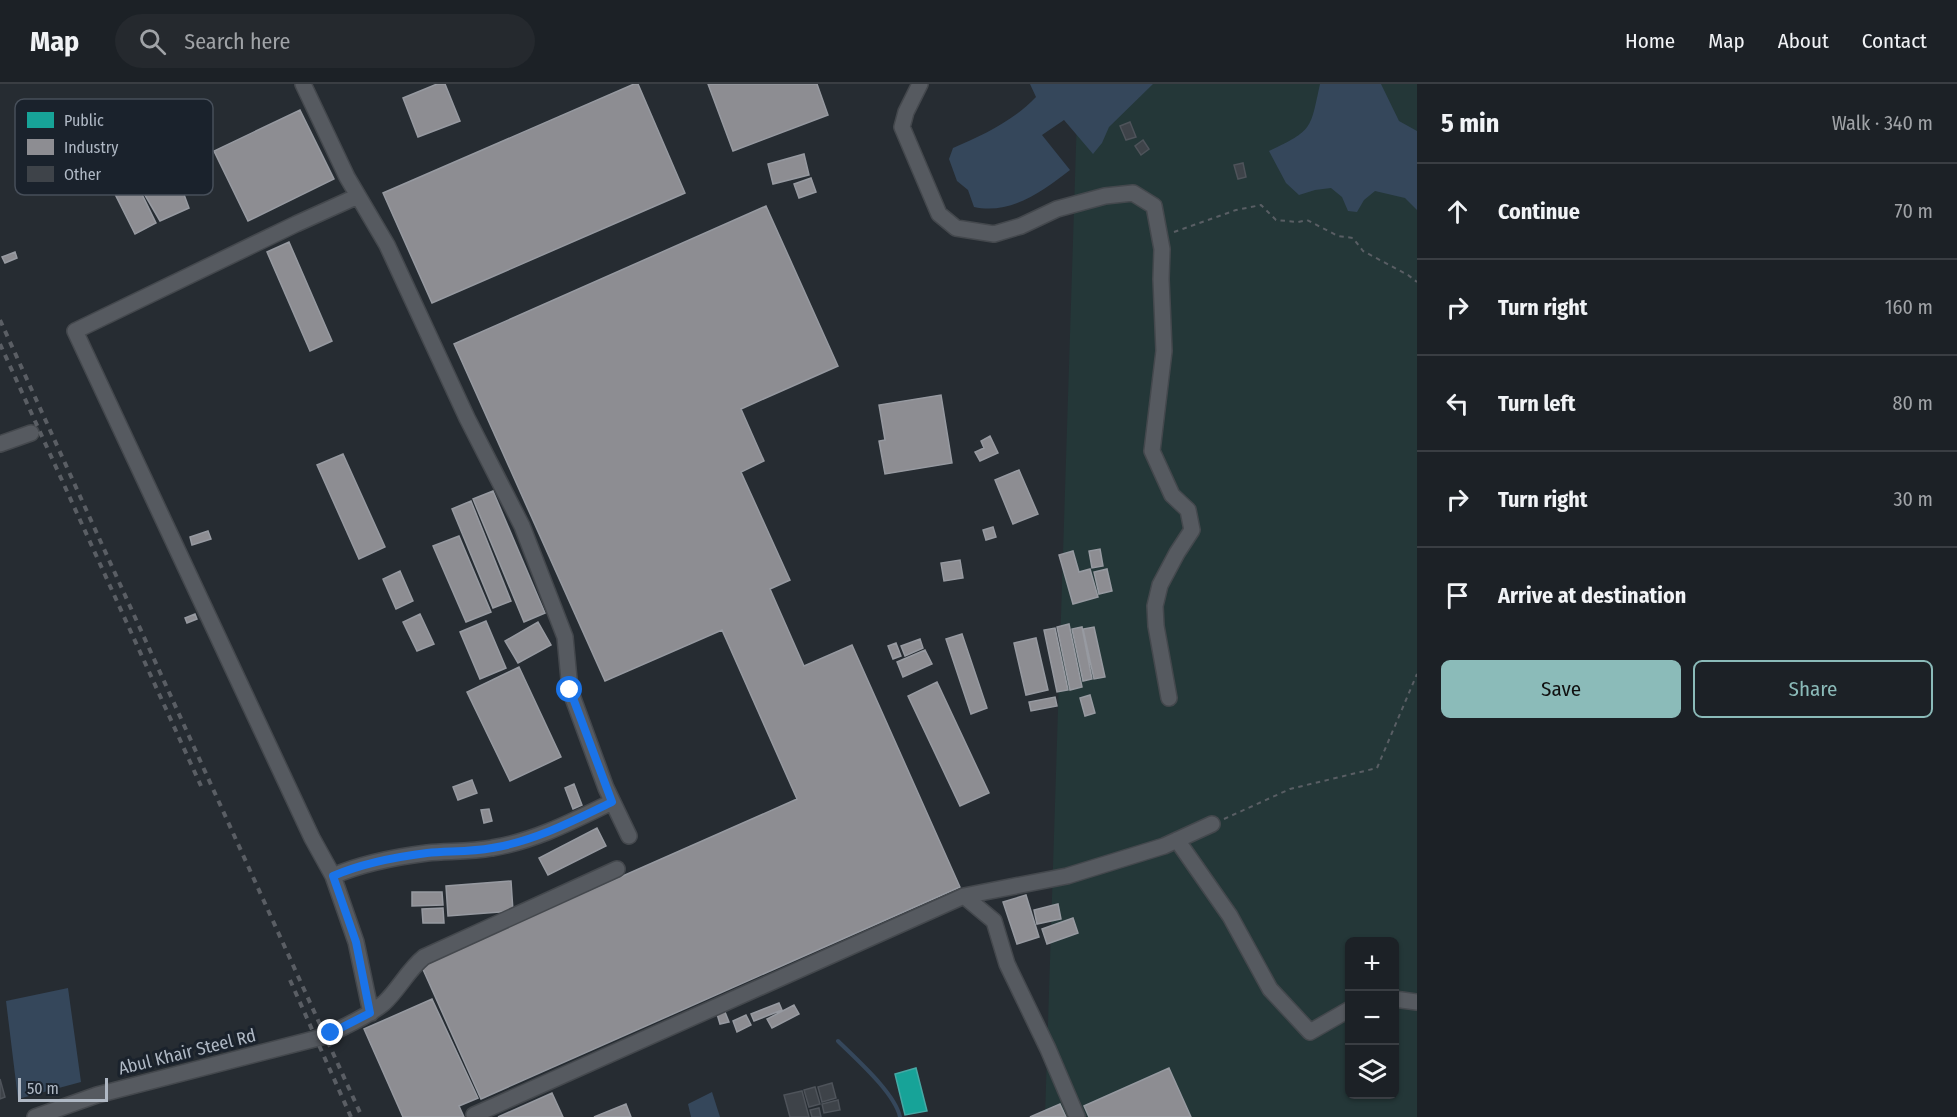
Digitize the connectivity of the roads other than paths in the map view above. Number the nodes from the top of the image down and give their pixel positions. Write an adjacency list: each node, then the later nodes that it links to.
1 (303, 84): 3 (street)
2 (920, 84): 6 (street)
3 (358, 196): 7 (street); 12 (street)
4 (31, 433): 5 (street)
5 (0, 444)
6 (1169, 698)
7 (612, 802): 9 (street); 12 (street)
8 (1212, 824): 10 (street)
9 (629, 836)
10 (1178, 840): 13 (street); 16 (street)
11 (617, 869): 17 (street, Abul Khair Steel Rd)
12 (333, 876): 17 (street)
13 (964, 896): 18 (street); 20 (street)
14 (1399, 1000): 15 (street)
15 (1417, 1002)
16 (1345, 1012)
17 (370, 1013): 19 (street, Abul Khair Steel Rd)
18 (474, 1115)
19 (35, 1117)
20 (1077, 1117)

